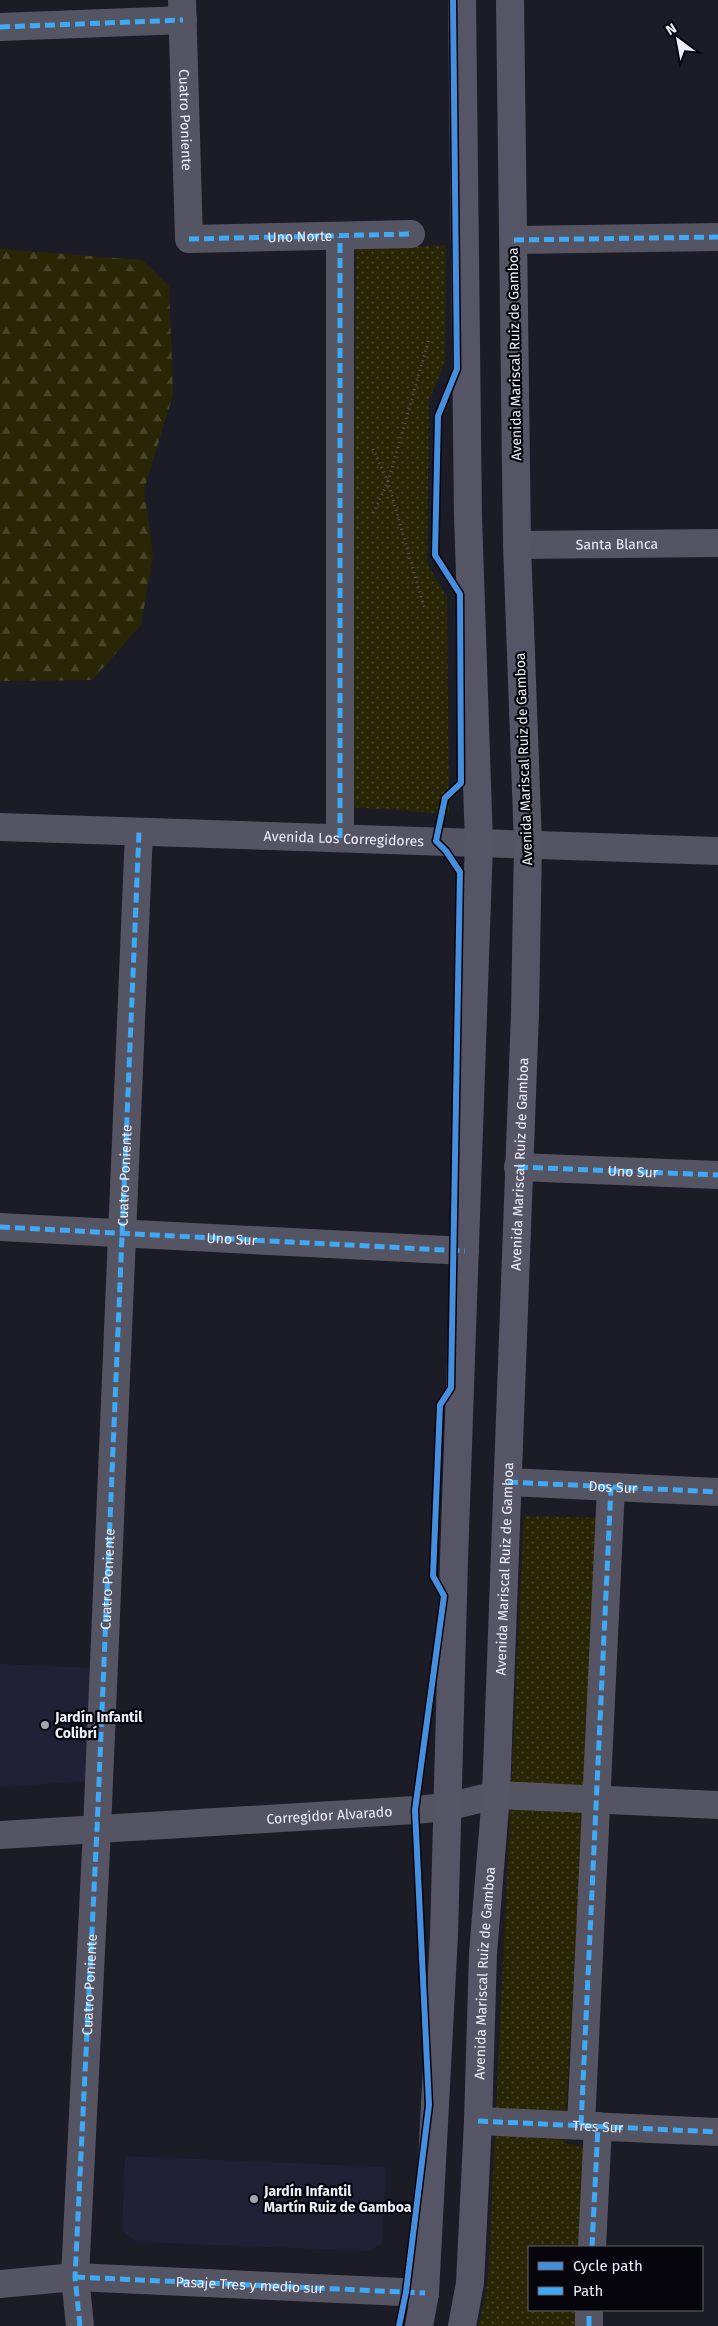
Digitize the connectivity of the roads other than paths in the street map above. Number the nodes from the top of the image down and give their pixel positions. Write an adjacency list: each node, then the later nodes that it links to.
1 (462, 0): 15 (main road)
2 (510, 0): 9 (main road, Avenida Mariscal Ruiz de Gamboa)
3 (183, 10): 4 (street); 8 (street, Cuatro Poniente)
4 (0, 26)
5 (411, 234): 6 (street, Uno Norte)
6 (340, 237): 8 (street, Uno Norte); 14 (street)
7 (718, 237): 9 (street)
8 (189, 239)
9 (514, 240): 11 (main road, Avenida Mariscal Ruiz de Gamboa)
10 (718, 543): 11 (street, Santa Blanca)
11 (517, 545): 16 (main road, Avenida Mariscal Ruiz de Gamboa)
12 (0, 827): 13 (street, Avenida Los Corregidores)
13 (139, 832): 14 (street, Avenida Los Corregidores); 21 (street, Cuatro Poniente)
14 (340, 838): 15 (street, Avenida Los Corregidores)
15 (479, 843): 16 (street, Avenida Los Corregidores); 22 (main road)
16 (528, 844): 17 (street, Avenida Los Corregidores); 18 (main road, Avenida Mariscal Ruiz de Gamboa)
17 (718, 851)
18 (518, 1167): 19 (street, Uno Sur); 23 (main road, Avenida Mariscal Ruiz de Gamboa)
19 (718, 1175)
20 (0, 1227): 21 (street, Uno Sur)
21 (122, 1233): 22 (street, Uno Sur); 30 (street, Cuatro Poniente)
22 (465, 1251): 29 (main road)
23 (508, 1482): 24 (street, Dos Sur); 26 (main road, Avenida Mariscal Ruiz de Gamboa)
24 (611, 1487): 25 (street, Dos Sur); 27 (street)
25 (718, 1492)
26 (496, 1796): 27 (street, Corregidor Alvarado); 29 (street, Corregidor Alvarado); 32 (main road, Avenida Mariscal Ruiz de Gamboa)
27 (596, 1800): 28 (street, Corregidor Alvarado); 33 (street)
28 (718, 1805)
29 (447, 1807): 30 (street, Corregidor Alvarado); 38 (main road)
30 (97, 1829): 31 (street, Corregidor Alvarado); 36 (street, Cuatro Poniente)
31 (0, 1835)
32 (478, 2121): 33 (street, Tres Sur); 42 (main road, Avenida Mariscal Ruiz de Gamboa)
33 (589, 2126): 34 (street, Tres Sur); 35 (street)
34 (718, 2132)
35 (592, 2246)
36 (75, 2277): 37 (street); 38 (street, Pasaje Tres y medio sur); 40 (street, Cuatro Poniente)
37 (0, 2284)
38 (425, 2293): 41 (main road)
39 (589, 2311): 43 (street)
40 (80, 2326)
41 (419, 2326)
42 (462, 2326)
43 (589, 2326)

